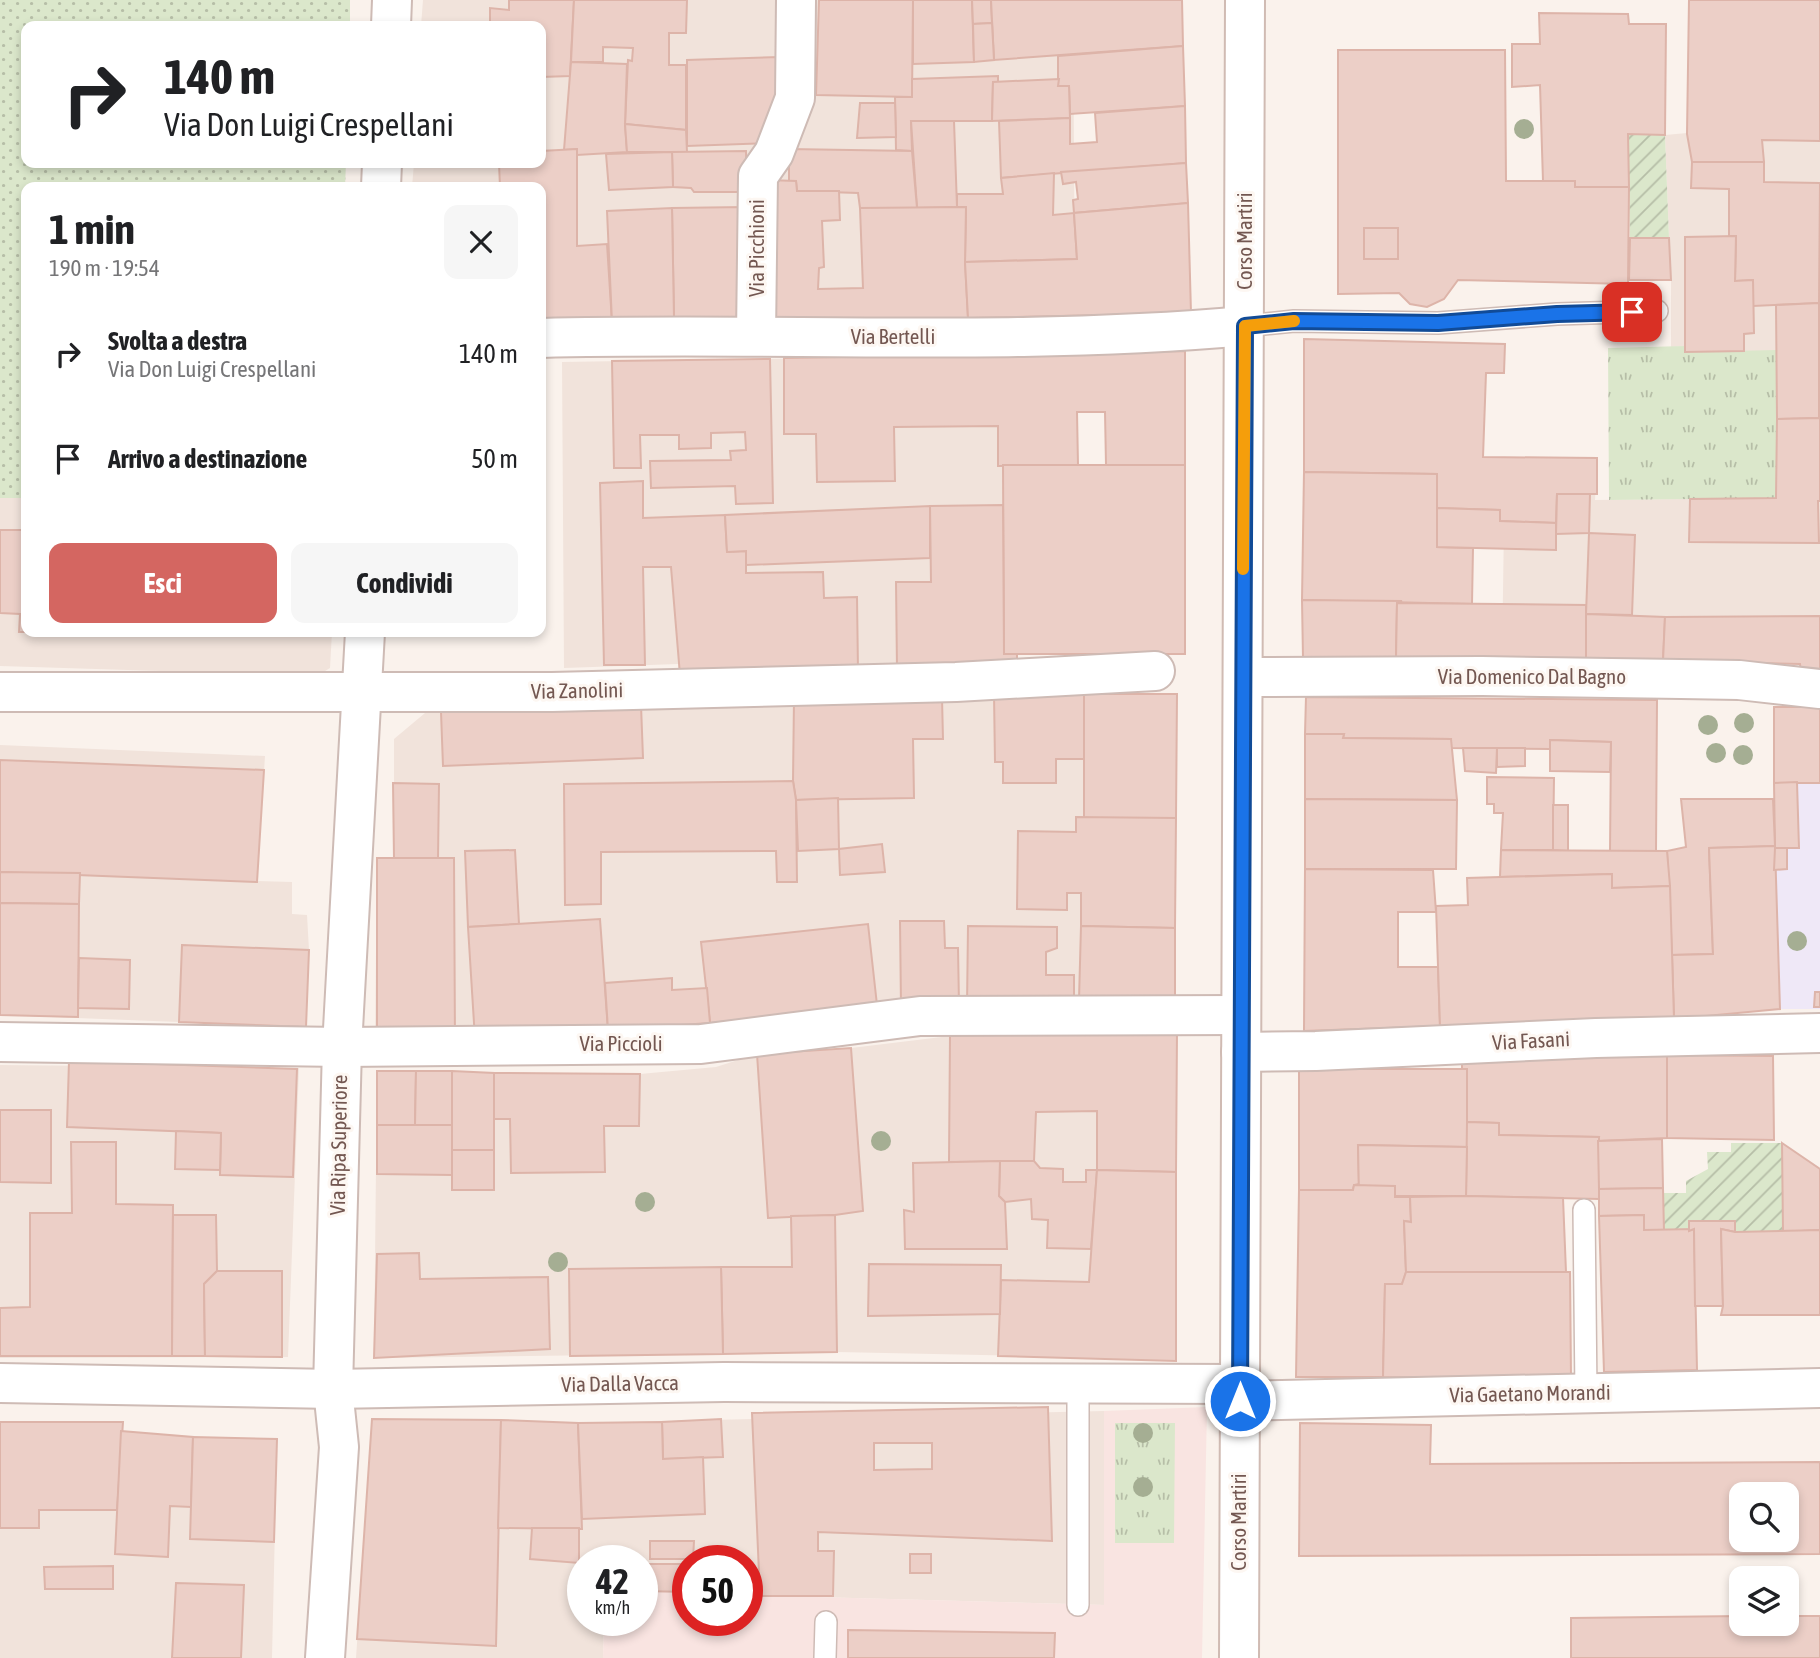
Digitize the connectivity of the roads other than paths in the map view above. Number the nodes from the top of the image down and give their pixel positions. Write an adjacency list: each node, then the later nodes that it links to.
1 (392, 0): 4 (street)
2 (796, 0): 7 (street, Via Picchioni)
3 (1245, 0): 6 (street, Corso Martiri)
4 (391, 21)
5 (1657, 312): 6 (lane)
6 (1245, 326): 7 (street, Via Bertelli); 11 (street, Corso Martiri)
7 (757, 336): 8 (street, Via Bertelli)
8 (546, 338)
9 (365, 637): 14 (street, Via Ripa Superiore)
10 (1155, 671): 14 (street, Via Zanolini)
11 (1243, 677): 12 (street, Via Domenico Dal Bagno); 16 (street, Corso Martiri)
12 (1820, 689)
13 (0, 692): 14 (street, Via Zanolini)
14 (363, 692): 18 (street, Via Ripa Superiore)
15 (1820, 1033): 16 (street, Via Fasani)
16 (1241, 1034): 18 (street, Via Piccioli); 24 (street, Corso Martiri)
17 (0, 1042): 18 (street, Via Piccioli)
18 (342, 1047): 23 (street, Via Ripa Superiore)
19 (1584, 1210): 25 (lane)
20 (0, 1383): 23 (street, Via Dalla Vacca)
21 (1078, 1383): 23 (street, Via Dalla Vacca); 24 (street, Via Dalla Vacca); 26 (lane)
22 (1820, 1388): 25 (street, Via Gaetano Morandi)
23 (333, 1389): 28 (street, Via Ripa Superiore)
24 (1240, 1392): 25 (street, Via Gaetano Morandi); 30 (street, Corso Martiri)
25 (1586, 1393)
26 (1078, 1605)
27 (826, 1622): 29 (lane)
28 (325, 1658)
29 (825, 1658)
30 (1238, 1658)

